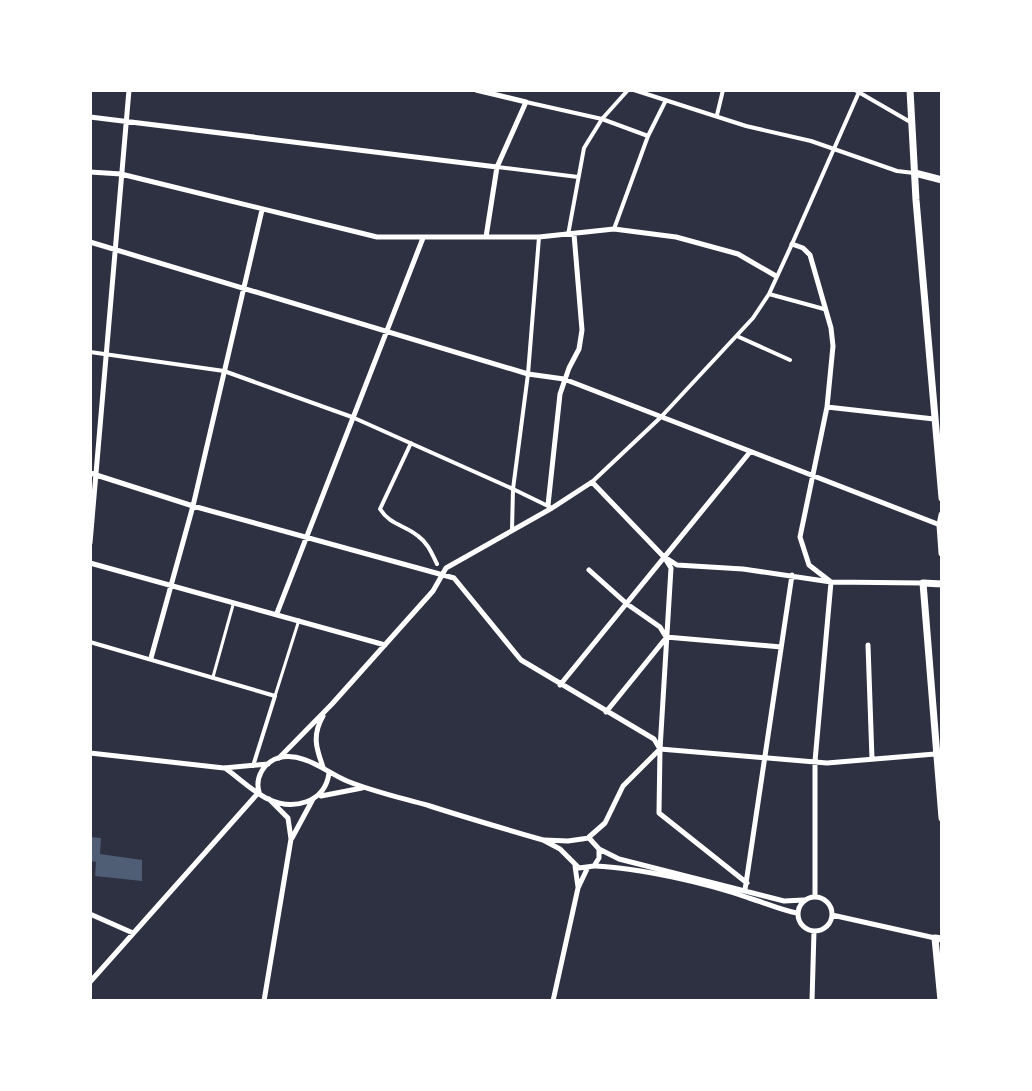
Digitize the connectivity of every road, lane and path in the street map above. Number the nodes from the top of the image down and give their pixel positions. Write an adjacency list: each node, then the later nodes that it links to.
1 (129, 90): 12 (street)
2 (476, 90): 8 (street)
3 (631, 90): 7 (street); 11 (street)
4 (723, 90): 9 (street)
5 (910, 90): 13 (street)
6 (857, 91): 13 (street); 15 (street)
7 (666, 100): 9 (street); 14 (street)
8 (526, 102): 11 (street); 16 (street)
9 (717, 115): 15 (street)
10 (90, 117): 12 (street)
11 (602, 119): 14 (street); 20 (street)
12 (127, 121): 16 (street); 19 (street)
13 (913, 123): 18 (street)
14 (648, 136): 23 (street)
15 (833, 149): 18 (street); 29 (street)
16 (497, 167): 20 (street); 25 (street)
17 (90, 172): 19 (street)
18 (915, 173): 21 (street); 46 (street)
19 (121, 174): 22 (street); 30 (street)
20 (578, 177): 24 (street)
21 (942, 180)
22 (262, 210): 27 (street); 32 (street)
23 (614, 229): 24 (street); 31 (street)
24 (571, 235): 26 (street); 42 (street)
25 (486, 237): 26 (street); 27 (street)
26 (539, 237): 41 (street)
27 (423, 238): 35 (street)
28 (90, 242): 30 (street)
29 (792, 244): 31 (street); 34 (street)
30 (115, 250): 32 (street); 38 (street)
31 (776, 276): 33 (street)
32 (243, 289): 35 (street); 40 (street)
33 (769, 294): 34 (street); 36 (street)
34 (826, 309): 43 (street)
35 (385, 332): 41 (street); 44 (street)
36 (739, 337): 39 (street); 45 (street)
37 (90, 352): 38 (street)
38 (107, 354): 40 (street); 49 (street)
39 (790, 360)
40 (224, 371): 44 (street); 54 (street)
41 (528, 374): 42 (street); 52 (street)
42 (564, 379): 45 (street); 55 (street)
43 (827, 407): 46 (street); 50 (street)
44 (352, 417): 47 (street); 59 (street)
45 (661, 417): 48 (street); 51 (street)
46 (934, 419): 53 (street)
47 (411, 443): 52 (street); 64 (street)
48 (750, 452): 50 (street); 62 (street)
49 (93, 475): 54 (street); 60 (street)
50 (812, 478): 57 (street); 68 (street)
51 (592, 482): 55 (street); 62 (street)
52 (513, 489): 55 (street); 58 (street)
53 (942, 498)
54 (193, 506): 59 (street); 71 (street)
55 (550, 507): 58 (street)
56 (942, 515): 57 (street)
57 (940, 525): 61 (street)
58 (512, 530): 66 (street)
59 (306, 538): 66 (street); 74 (street)
60 (90, 543)
61 (942, 553)
62 (663, 556): 67 (street); 73 (street); 76 (street)
63 (90, 563): 71 (street)
64 (437, 564)
65 (589, 570): 73 (street)
66 (442, 574): 78 (street); 83 (street)
67 (792, 575): 68 (street); 80 (street)
68 (831, 582): 69 (street); 93 (street)
69 (923, 583): 70 (street); 89 (street)
70 (942, 584)
71 (171, 585): 72 (street); 81 (street)
72 (234, 601): 74 (street); 82 (lane)
73 (627, 604): 76 (street); 83 (street)
74 (277, 613): 75 (street)
75 (299, 619): 78 (street); 84 (lane)
76 (666, 637): 80 (street); 86 (street); 87 (street)
77 (90, 642): 81 (street)
78 (385, 645): 85 (street)
79 (868, 645): 92 (street)
80 (781, 647): 90 (street)
81 (151, 658): 82 (street)
82 (213, 677): 84 (street)
83 (560, 685): 86 (street)
84 (275, 696): 95 (street)
85 (332, 704): 91 (street); 97 (street)
86 (606, 712): 87 (street)
87 (660, 749): 90 (street); 104 (street); 112 (street)
88 (90, 753): 96 (street)
89 (935, 754): 92 (street); 103 (street)
90 (766, 757): 93 (street); 112 (street)
91 (279, 758): 94 (street); 97 (street)
92 (872, 759): 93 (street)
93 (815, 761): 114 (street)
94 (269, 764): 95 (street); 100 (street)
95 (252, 766): 96 (street)
96 (224, 768): 100 (street)
97 (323, 768): 98 (street)
98 (329, 773): 99 (street); 102 (street)
99 (363, 788): 102 (street); 107 (street)
100 (259, 792): 101 (street); 120 (street)
101 (269, 799): 102 (street); 105 (street)
102 (313, 799): 105 (street)
103 (942, 818)
104 (589, 838): 106 (street); 108 (street)
105 (291, 839): 123 (street)
106 (576, 839): 107 (street); 109 (street)
107 (543, 840): 109 (street)
108 (599, 849): 111 (street); 112 (street)
109 (569, 857): 110 (street)
110 (575, 866): 111 (street); 113 (street)
111 (591, 867): 113 (street); 116 (street)
112 (746, 886): 115 (street)
113 (578, 888): 124 (street)
114 (815, 896): 115 (street); 118 (street)
115 (804, 900): 116 (street)
116 (797, 913): 119 (street)
117 (90, 914): 120 (street)
118 (832, 915): 119 (street); 121 (street)
119 (814, 931): 125 (street)
120 (133, 933): 122 (street)
121 (938, 938): 126 (street)
122 (90, 982)
123 (264, 1001)
124 (553, 1001)
125 (812, 1001)
126 (941, 1001)

